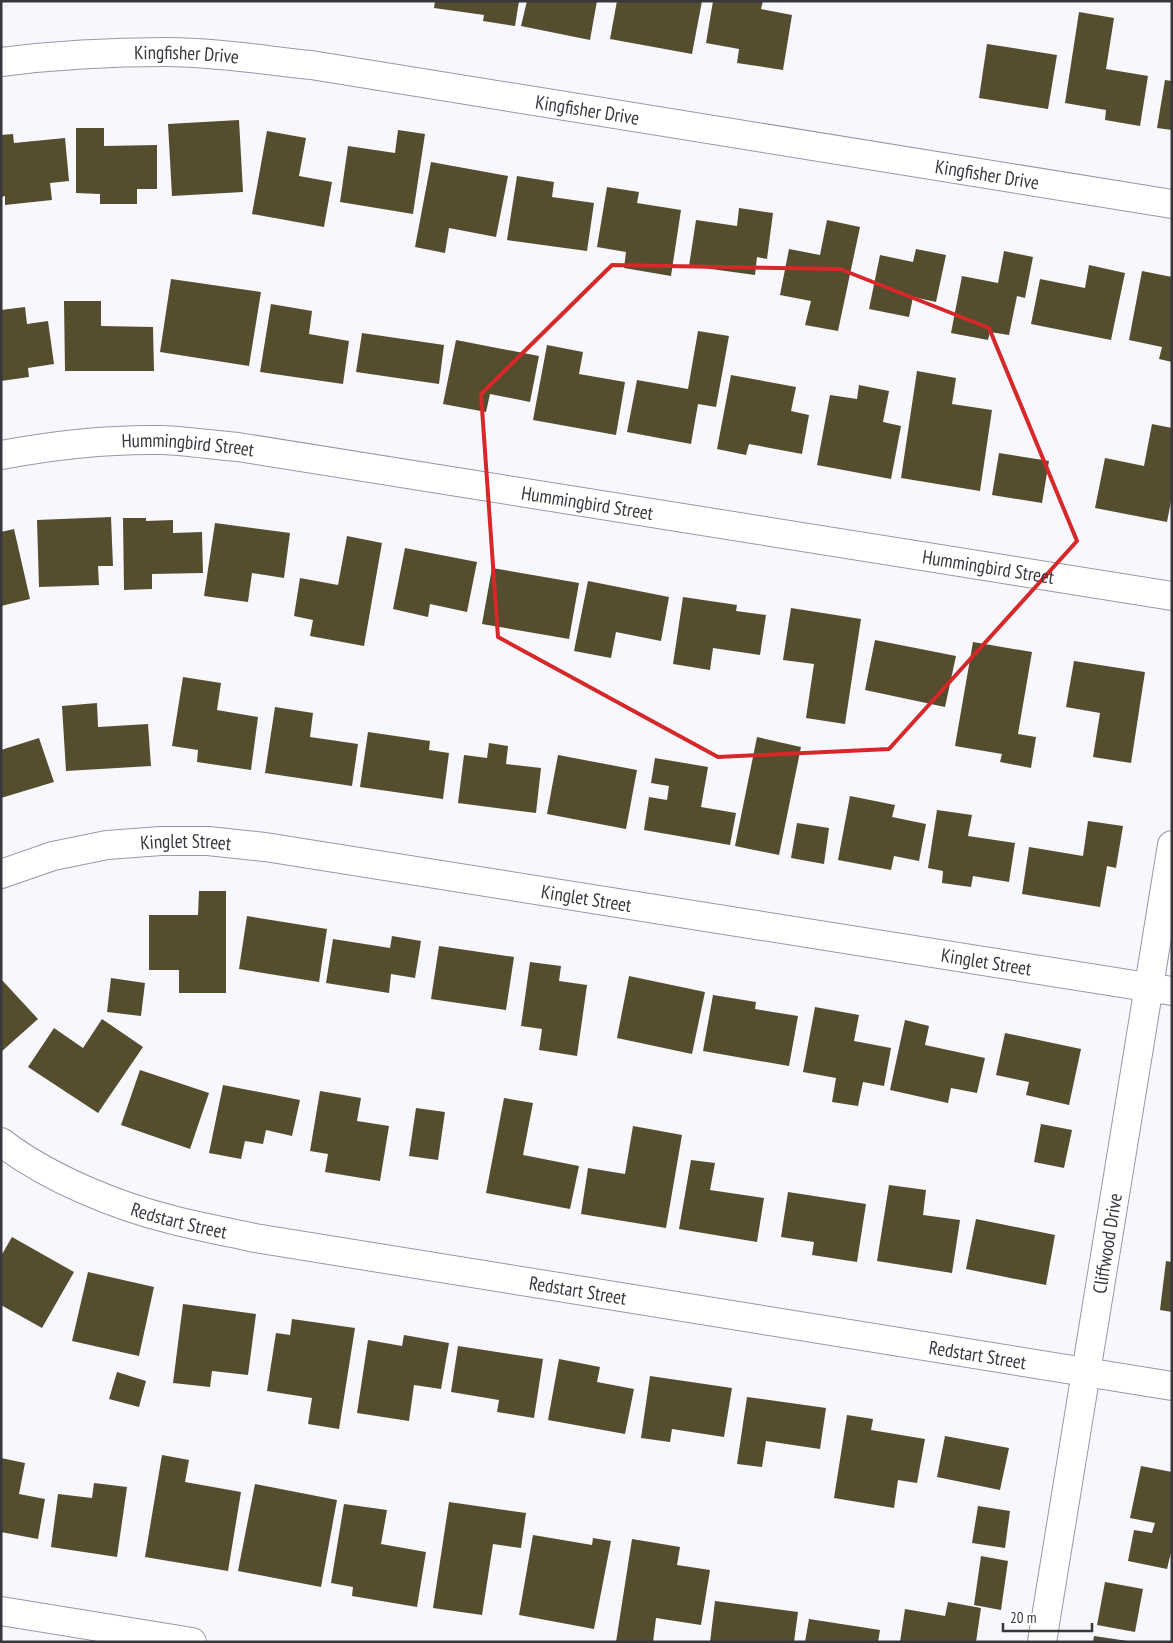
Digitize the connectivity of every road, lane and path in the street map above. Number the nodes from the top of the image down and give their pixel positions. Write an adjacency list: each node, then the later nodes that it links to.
1 (1, 62): 2 (street, Kingfisher Drive)
2 (1172, 204)
3 (1, 455): 4 (street, Hummingbird Street)
4 (1172, 596)
5 (1172, 845): 7 (street, Cliffwood Drive)
6 (1, 874): 7 (street, Kinglet Street)
7 (1160, 989): 9 (street, Cliffwood Drive)
8 (1, 1142): 9 (street, Redstart Street)
9 (1086, 1372): 10 (street, Redstart Street); 13 (street, Cliffwood Drive)
10 (1172, 1386)
11 (1, 1611): 12 (street)
12 (192, 1642)
13 (1042, 1642)

